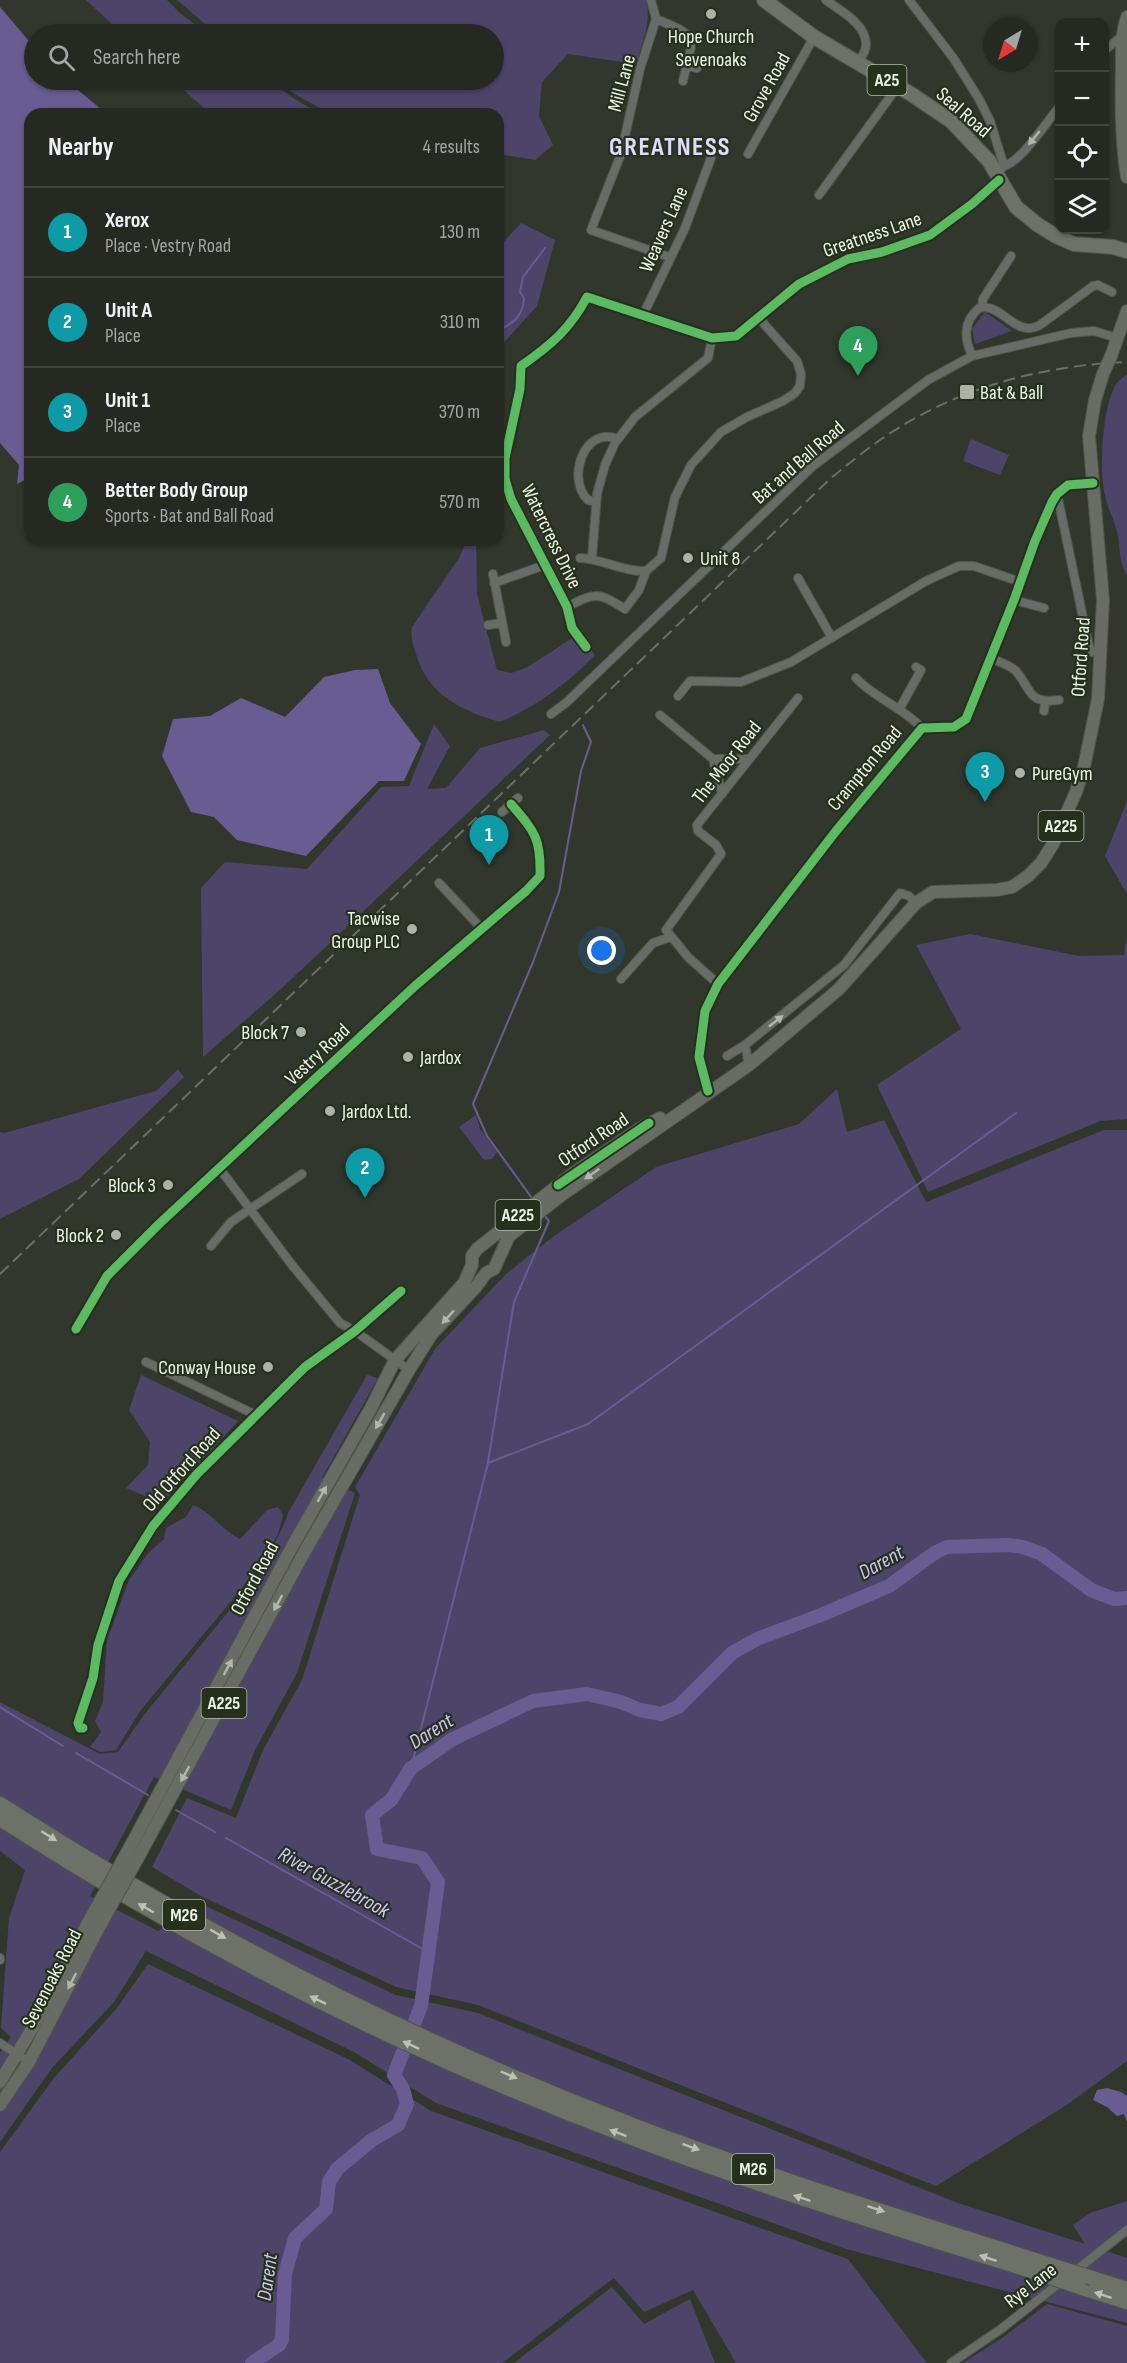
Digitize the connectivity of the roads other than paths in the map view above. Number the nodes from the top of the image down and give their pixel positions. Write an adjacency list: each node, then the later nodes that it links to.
1 (651, 0): 6 (street)
2 (764, 0): 8 (highway, Seal Road / A25)
3 (826, 0): 10 (street)
4 (909, 0): 18 (street)
5 (1127, 17): 7 (main road)
6 (656, 19): 11 (street); 23 (street, Mill Lane)
7 (1123, 35): 9 (street); 19 (main road)
8 (814, 37): 10 (highway, Seal Road / A25); 16 (street, Grove Road)
9 (1109, 47)
10 (858, 62): 14 (highway, Seal Road / A25)
11 (687, 66): 12 (street); 13 (street)
12 (697, 68)
13 (683, 81)
14 (898, 86): 18 (highway, Seal Road / A25); 20 (street)
15 (1055, 111): 18 (street, Greatness Lane, one-way to 18)
16 (748, 154)
17 (711, 158): 23 (street, Weavers Lane)
18 (1000, 173): 21 (highway, Seal Road / A25); 28 (street, Greatness Lane)
19 (1127, 177)
20 (819, 195)
21 (1127, 251)
22 (1011, 255): 25 (street)
23 (669, 257): 27 (street, Weavers Lane)
24 (1112, 292): 25 (street)
25 (981, 307): 31 (street)
26 (1127, 311): 30 (main road, Otford Road / A225)
27 (644, 313): 29 (street); 38 (street, Watercress Drive)
28 (761, 317): 29 (street, Greatness Lane); 39 (street)
29 (712, 338): 32 (street)
30 (1117, 339): 31 (street, Bat and Ball Road); 33 (main road, Otford Road / A225, bridge)
31 (972, 356): 60 (street, Bat and Ball Road)
32 (618, 439): 35 (street); 35 (street)
33 (1093, 483): 34 (street, Crampton Road); 68 (main road, Otford Road / A225)
34 (1057, 494): 41 (street, Crampton Road); 50 (street, Otford Road)
35 (596, 502): 37 (street)
36 (580, 558): 37 (street)
37 (592, 558): 39 (street)
38 (545, 565): 43 (street, Watercress Drive); 45 (street)
39 (646, 571): 43 (street)
40 (798, 578): 47 (street)
41 (1020, 582): 42 (street, Crampton Road); 47 (street)
42 (1014, 600): 44 (street); 51 (street, Crampton Road)
43 (567, 607): 49 (street, Watercress Drive)
44 (1044, 608)
45 (502, 623): 46 (street); 48 (street)
46 (488, 625)
47 (832, 638): 54 (street)
48 (506, 642)
49 (586, 647)
50 (1092, 652)
51 (991, 658): 57 (street); 62 (street, Crampton Road)
52 (916, 667): 58 (street)
53 (856, 678): 58 (street)
54 (678, 696)
55 (798, 698): 64 (street, The Moor Road)
56 (1059, 700): 57 (street)
57 (1045, 702): 59 (street)
58 (900, 708): 62 (street)
59 (1044, 711)
60 (551, 714)
61 (660, 715): 63 (street)
62 (922, 728): 72 (street, Crampton Road)
63 (713, 759): 64 (street); 65 (street)
64 (749, 759): 65 (street, The Moor Road)
65 (722, 794): 70 (street, The Moor Road)
66 (502, 812): 69 (street, Vestry Road)
67 (439, 883): 69 (street)
68 (916, 903): 73 (street, Otford Road, one-way to 68); 75 (main road, Otford Road / A225)
69 (481, 928): 77 (street, Vestry Road)
70 (670, 937): 71 (street); 72 (street)
71 (621, 979)
72 (717, 984): 76 (street, Crampton Road)
73 (745, 1045): 74 (street, Otford Road); 75 (street)
74 (727, 1056)
75 (749, 1065): 76 (main road, Otford Road / A225)
76 (708, 1091): 81 (main road, Otford Road / A225); 82 (main road, Otford Road / A225, one-way to 82)
77 (220, 1169): 79 (street); 86 (street, Vestry Road)
78 (303, 1174): 79 (street)
79 (252, 1209): 80 (street); 87 (street)
80 (211, 1246)
81 (480, 1247): 82 (main road, A225); 83 (main road, Otford Road / A225)
82 (498, 1260): 84 (main road, Otford Road / A225)
83 (472, 1265): 84 (main road); 88 (main road, Otford Road / A225)
84 (486, 1273): 90 (main road, Otford Road / A225, one-way to 90)
85 (401, 1291): 87 (street, Old Otford Road)
86 (76, 1329)
87 (355, 1331): 88 (street); 91 (street, Old Otford Road)
88 (395, 1360): 90 (street); 95 (main road, Otford Road / A225, one-way to 88)
89 (146, 1362): 91 (street)
90 (409, 1371): 95 (main road, Otford Road / A225, one-way to 95)
91 (256, 1414): 92 (street, Old Otford Road)
92 (83, 1728)
93 (0, 1804): 97 (highway, M26, one-way to 97)
94 (0, 1819): 97 (highway, M26, one-way to 94)
95 (135, 1850): 96 (main road, Otford Road / A225, bridge)
96 (93, 1926): 99 (main road, Sevenoaks Road / A225); 101 (main road, Sevenoaks Road / A225, one-way to 101)
97 (373, 2020): 100 (highway, M26)
98 (0, 2043): 99 (street)
99 (17, 2053): 101 (street); 102 (main road, Sevenoaks Road / A225)
100 (454, 2058): 105 (highway, M26, one-way to 105, bridge); 106 (highway, M26, one-way to 100, bridge)
101 (29, 2062): 103 (main road, Sevenoaks Road / A225)
102 (0, 2082)
103 (0, 2105)
104 (1127, 2230): 107 (street, Rye Lane)
105 (1127, 2289)
106 (1127, 2302)
107 (951, 2363)

